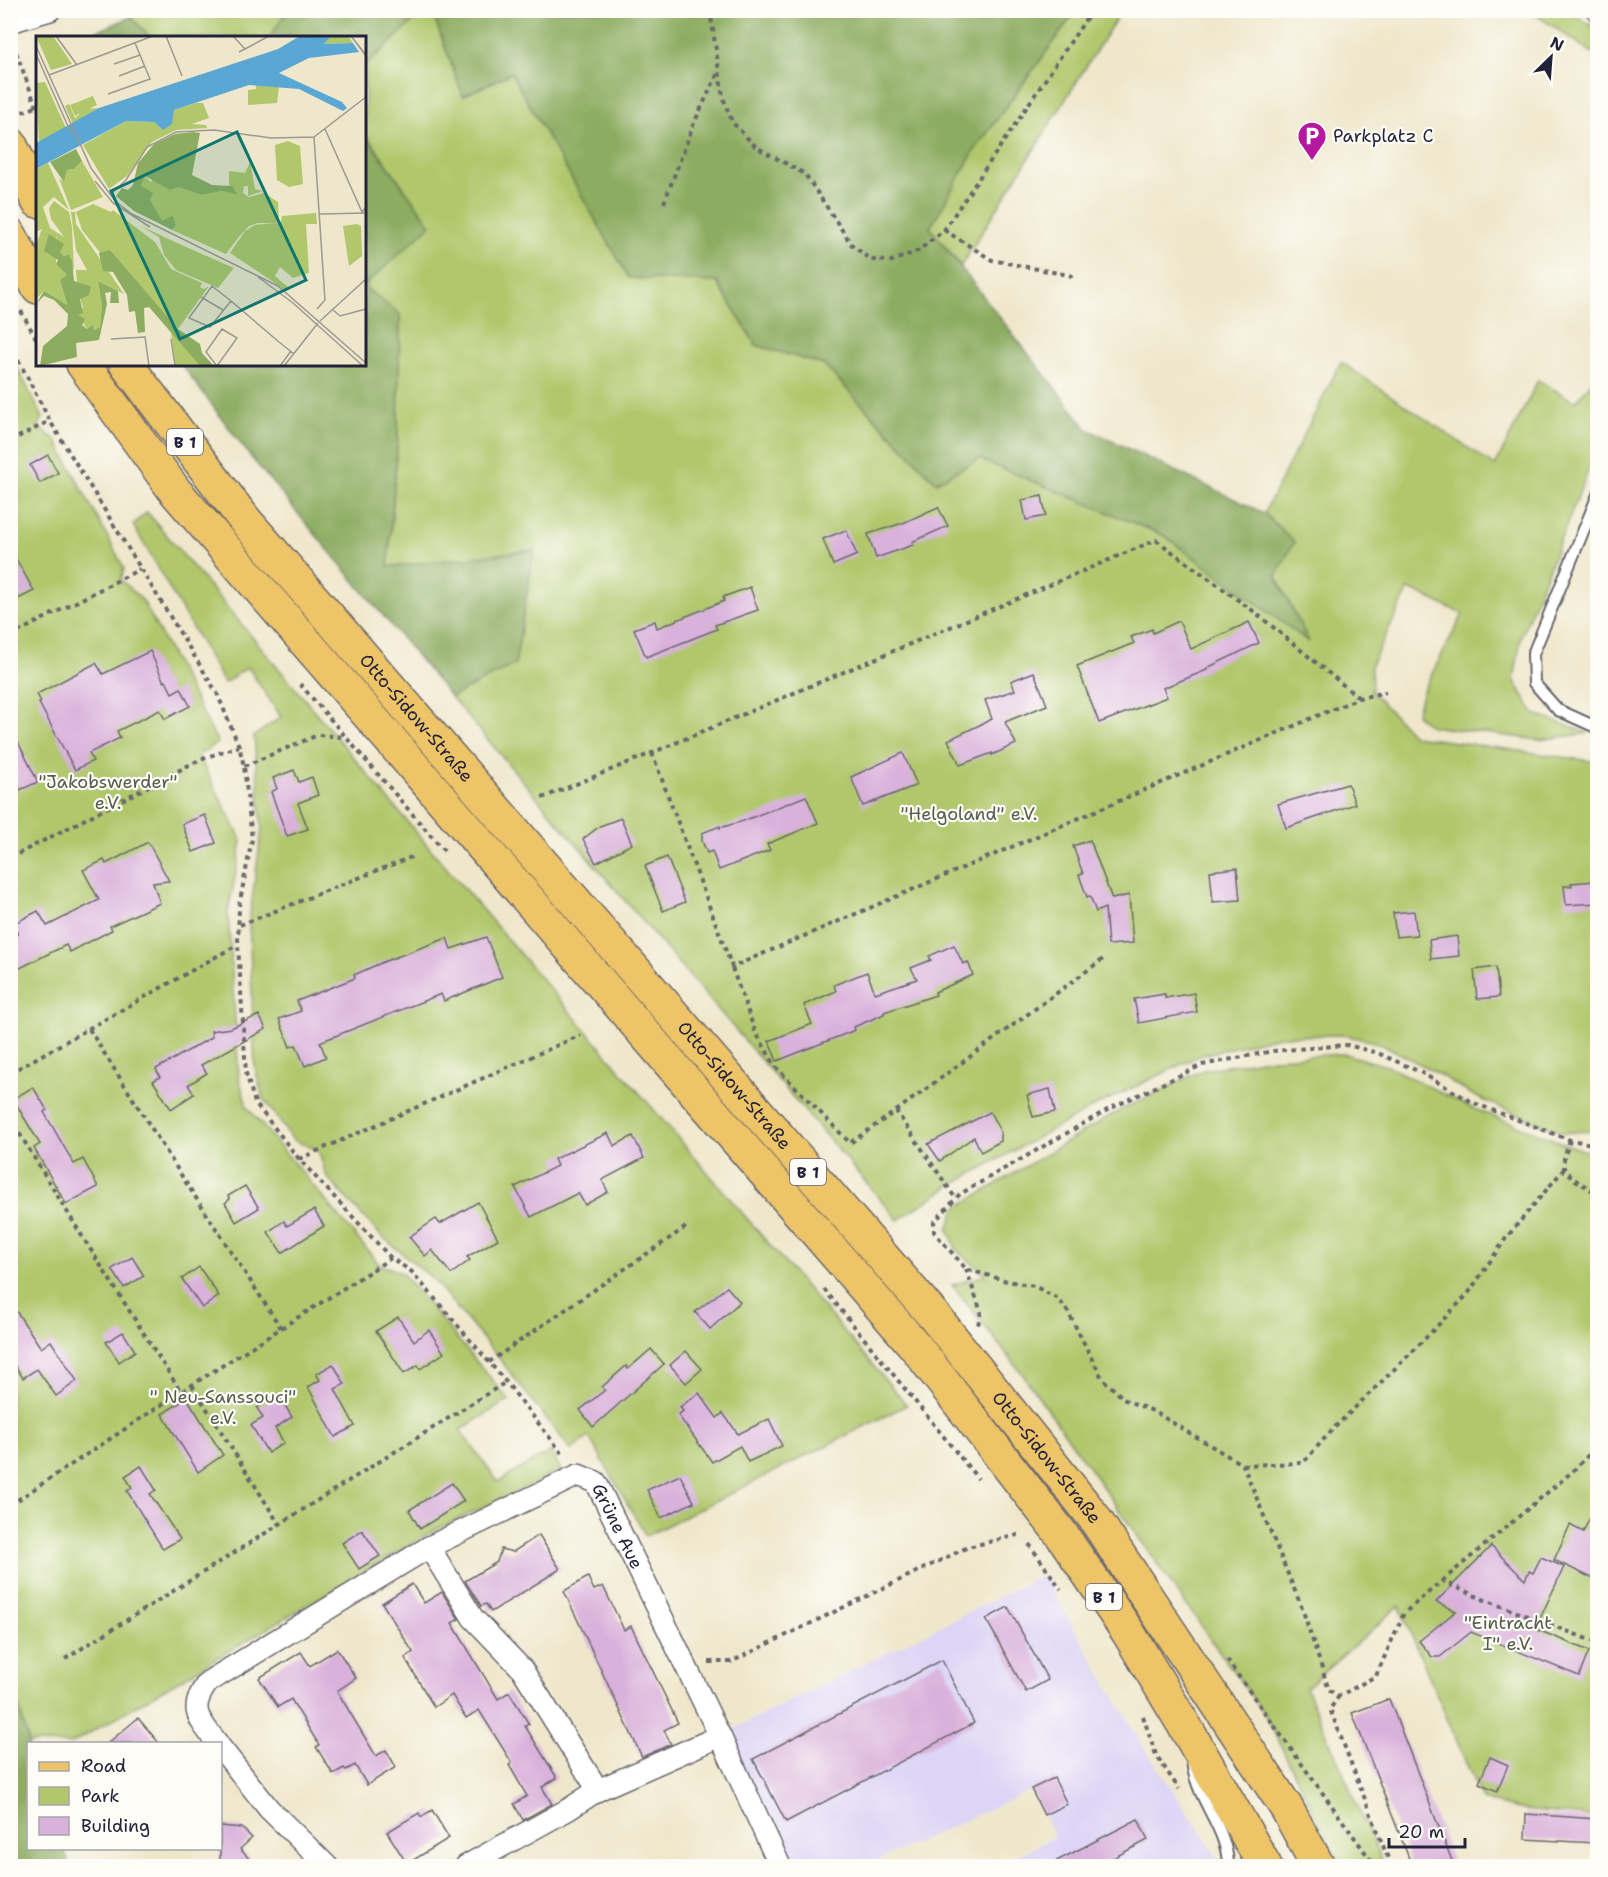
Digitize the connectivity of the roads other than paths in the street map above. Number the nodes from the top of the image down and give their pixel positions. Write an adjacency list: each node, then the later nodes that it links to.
1 (50, 10): 2 (street)
2 (10, 22)
3 (10, 144): 4 (main road)
4 (36, 197)
5 (10, 235): 6 (main road)
6 (27, 294)
7 (84, 366): 12 (main road, Otto-Sidow-Straße / B 1)
8 (128, 366): 22 (main road, Otto-Sidow-Straße / B 1)
9 (1598, 495): 10 (lane)
10 (1598, 728)
11 (429, 1546): 13 (street, Grüne Aue); 14 (street, Grüne Aue); 16 (street)
12 (1190, 1735): 20 (lane); 21 (main road, Otto-Sidow-Straße / B 1)
13 (720, 1736): 16 (street); 19 (street, Grüne Aue)
14 (217, 1742)
15 (222, 1749): 17 (street, Grüne Aue)
16 (598, 1790): 18 (street)
17 (327, 1866)
18 (466, 1866)
19 (780, 1866)
20 (1228, 1866)
21 (1265, 1866)
22 (1318, 1866)

